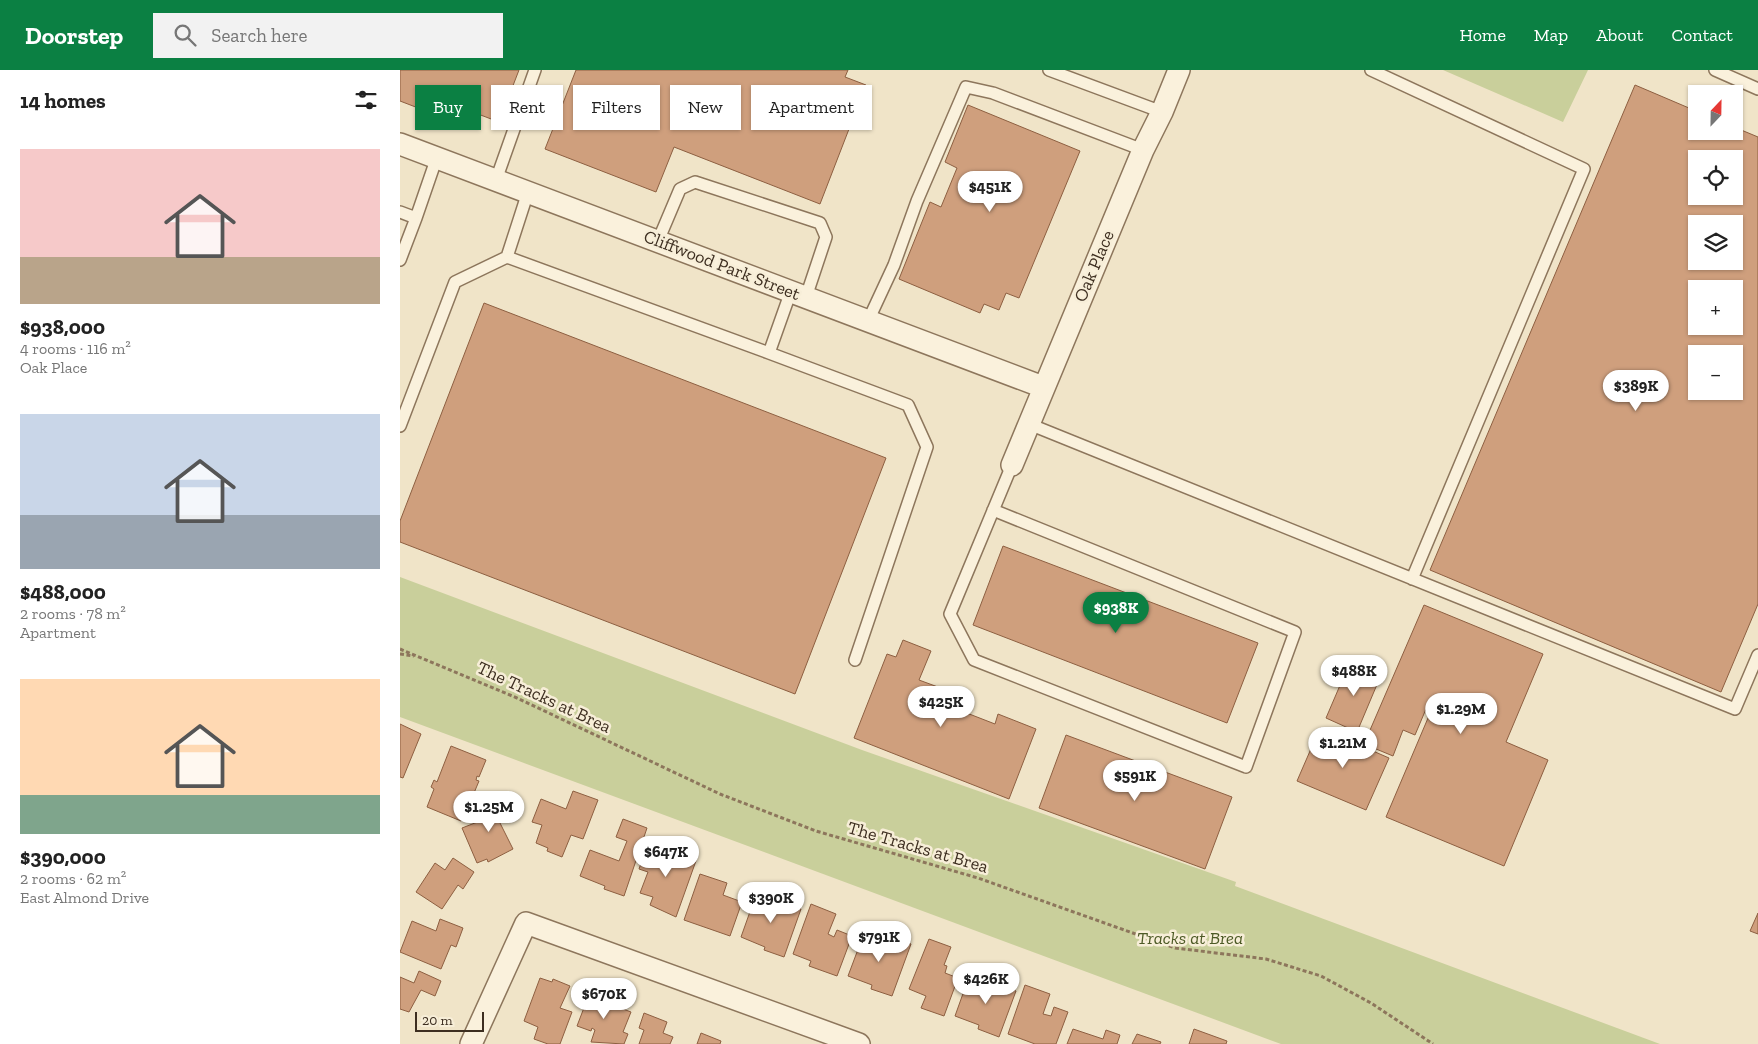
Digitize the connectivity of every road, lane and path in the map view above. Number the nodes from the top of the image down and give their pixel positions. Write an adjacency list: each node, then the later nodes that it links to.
1 (535, 70): 11 (lane)
2 (1049, 70): 7 (lane)
3 (1179, 70): 7 (street, Oak Place)
4 (1371, 70): 26 (lane)
5 (1715, 70): 6 (lane)
6 (1758, 89)
7 (1162, 112): 9 (street, Oak Place)
8 (400, 144): 10 (street, Cliffwood Park Street)
9 (1142, 150): 19 (lane); 21 (street, Oak Place)
10 (437, 157): 11 (street, Cliffwood Park Street); 14 (lane)
11 (496, 180): 12 (street, Cliffwood Park Street)
12 (528, 192): 15 (street, Cliffwood Park Street); 16 (lane)
13 (400, 212): 14 (lane)
14 (416, 218): 17 (lane)
15 (658, 241): 18 (street, Cliffwood Park Street); 18 (lane)
16 (507, 257): 20 (lane); 23 (lane)
17 (400, 260)
18 (798, 294): 19 (street, Cliffwood Park Street); 20 (lane)
19 (868, 321): 21 (street, Cliffwood Park Street)
20 (769, 354): 31 (lane)
21 (1043, 387): 22 (street, Oak Place)
22 (1029, 424): 24 (street, Oak Place); 26 (lane)
23 (400, 426)
24 (1012, 465): 25 (lane)
25 (993, 510): 25 (lane)
26 (1412, 579): 29 (lane)
27 (400, 649): 30 (path, The Tracks at Brea)
28 (400, 654): 30 (path)
29 (1758, 655)
30 (422, 657): 34 (path, The Tracks at Brea)
31 (855, 660)
32 (471, 1044): 33 (street)
33 (859, 1044)
34 (1433, 1044)

